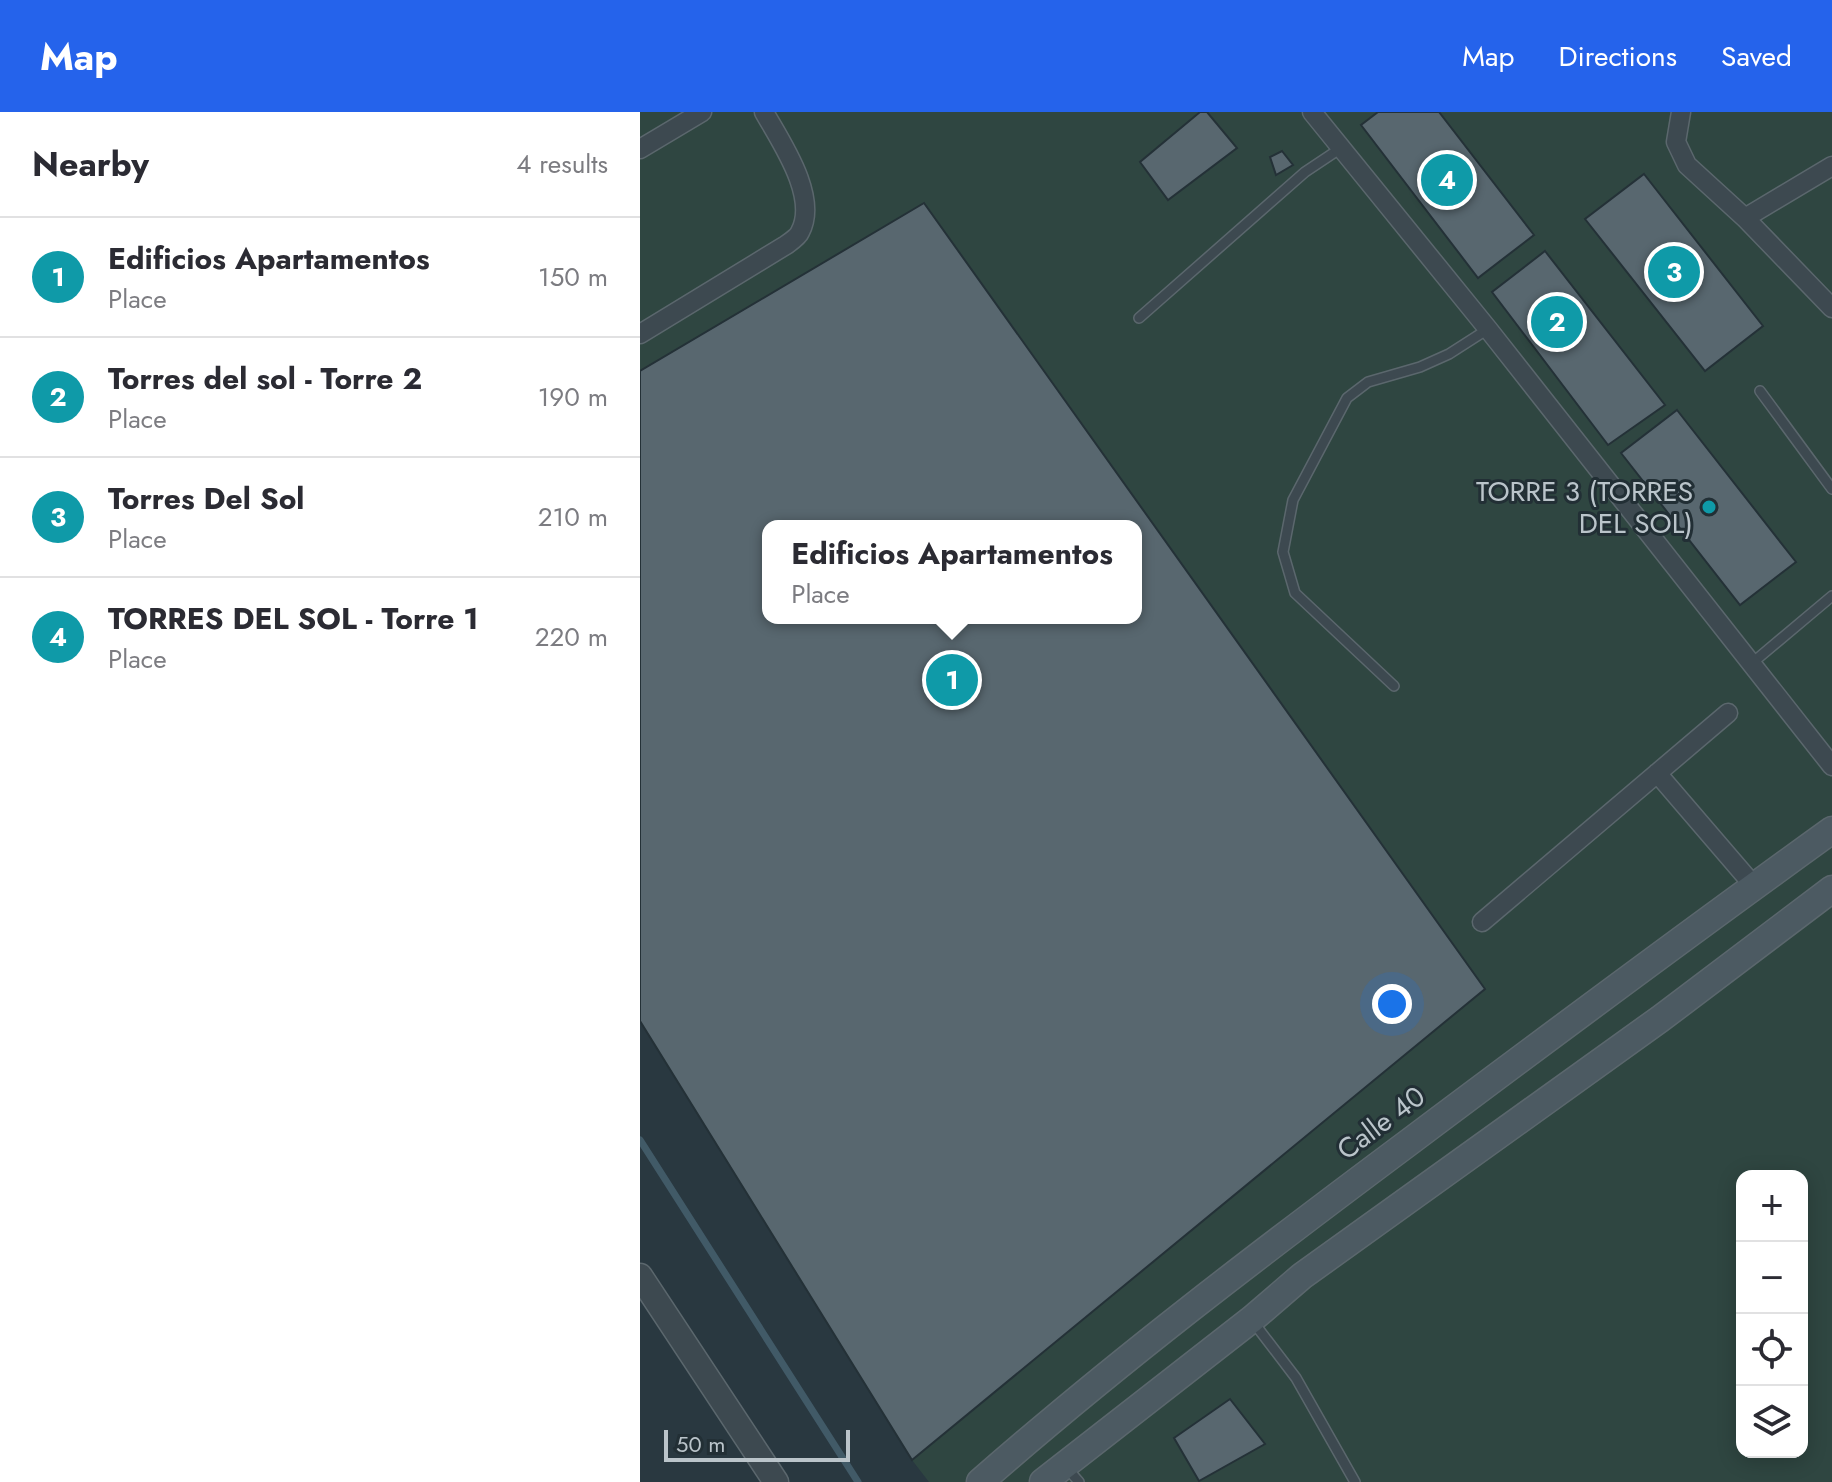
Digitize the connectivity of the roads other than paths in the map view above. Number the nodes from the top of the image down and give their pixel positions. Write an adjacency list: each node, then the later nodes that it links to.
1 (702, 112): 6 (street)
2 (764, 112): 12 (street)
3 (1312, 112): 5 (street)
4 (1681, 112): 8 (street)
5 (1341, 148): 10 (lane); 11 (street)
6 (640, 149)
7 (1832, 166): 8 (street)
8 (1745, 218): 9 (street)
9 (1832, 308)
10 (1139, 318)
11 (1488, 329): 16 (street); 17 (lane)
12 (640, 334)
13 (1760, 391): 14 (lane)
14 (1832, 489)
15 (1832, 596): 16 (lane)
16 (1751, 664): 19 (street)
17 (1394, 686)
18 (1728, 713): 20 (street)
19 (1832, 766)
20 (1657, 773): 22 (street); 24 (street)
21 (1832, 830): 22 (main road, Calle 40)
22 (1754, 886): 29 (main road, Calle 40)
23 (1832, 889): 26 (main road)
24 (1482, 922)
25 (640, 1276): 28 (street)
26 (1252, 1319): 27 (main road); 31 (lane)
27 (1071, 1473): 30 (main road)
28 (776, 1482)
29 (980, 1482)
30 (1043, 1482)
31 (1355, 1482)

